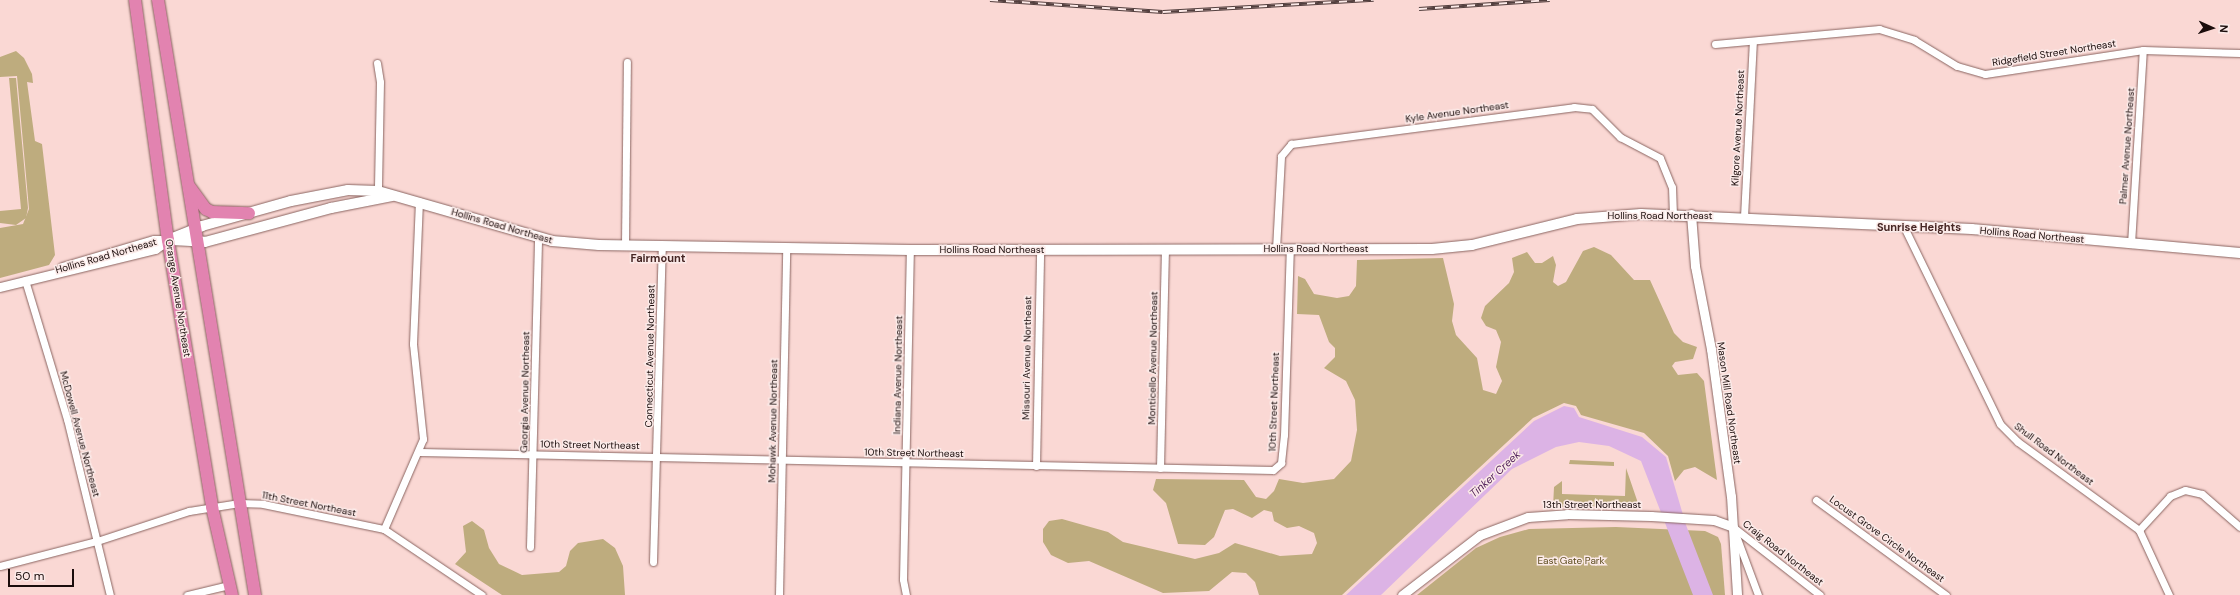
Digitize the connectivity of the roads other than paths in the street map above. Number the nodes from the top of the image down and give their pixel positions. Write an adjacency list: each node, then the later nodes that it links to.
1 (136, 0): 20 (highway, Orange Avenue Northeast)
2 (158, 0): 9 (highway)
3 (1753, 41): 4 (street, Ridgefield Street Northeast); 5 (street, Ridgefield Street Northeast); 16 (street, Kilgore Avenue Northeast)
4 (1714, 44)
5 (2143, 50): 6 (street, Ridgefield Street Northeast); 22 (street, Palmer Avenue Northeast)
6 (2240, 53)
7 (627, 62): 23 (street)
8 (377, 63): 10 (street)
9 (184, 175): 13 (highway); 18 (highway)
10 (378, 191): 11 (main road, Hollins Road Northeast); 13 (main road, Hollins Road Northeast)
11 (394, 195): 12 (main road, Hollins Road Northeast); 21 (main road, Hollins Road Northeast)
12 (419, 201): 19 (main road, Hollins Road Northeast); 34 (street)
13 (249, 213): 18 (main road, Hollins Road Northeast)
14 (1673, 214): 15 (main road, Hollins Road Northeast); 26 (street, Kyle Avenue Northeast); 27 (main road, Hollins Road Northeast)
15 (1691, 214): 16 (main road, Hollins Road Northeast); 44 (street, Mason Mill Road Northeast)
16 (1744, 217): 17 (main road, Hollins Road Northeast)
17 (1903, 225): 22 (main road, Hollins Road Northeast); 47 (street, Shull Road Northeast)
18 (193, 230): 20 (main road, Hollins Road Northeast); 21 (highway)
19 (538, 237): 23 (main road, Hollins Road Northeast); 35 (street, Georgia Avenue Northeast)
20 (168, 240): 21 (main road, Hollins Road Northeast); 32 (street, Hollins Road Northeast); 43 (highway, Orange Avenue Northeast)
21 (196, 242): 42 (highway)
22 (2130, 244): 31 (main road, Hollins Road Northeast)
23 (625, 245): 24 (main road, Hollins Road Northeast)
24 (662, 246): 25 (main road, Hollins Road Northeast); 36 (street, Connecticut Avenue Northeast)
25 (786, 248): 28 (main road, Hollins Road Northeast); 37 (street, Mohawk Avenue Northeast)
26 (1276, 249): 27 (main road, Hollins Road Northeast); 30 (main road, Hollins Road Northeast)
27 (1290, 249): 40 (street, 10th Street Northeast)
28 (910, 250): 29 (main road, Hollins Road Northeast); 38 (street, Indiana Avenue Northeast)
29 (1040, 250): 30 (main road, Hollins Road Northeast); 39 (street, Missouri Avenue Northeast)
30 (1165, 250): 40 (street, Monticello Avenue Northeast)
31 (2240, 253)
32 (24, 280): 33 (street, Hollins Road Northeast); 48 (street, McDowell Avenue Northeast)
33 (0, 288)
34 (420, 452): 35 (street, 10th Street Northeast); 46 (street)
35 (534, 454): 36 (street, 10th Street Northeast); 49 (street, Georgia Avenue Northeast)
36 (658, 457): 37 (street, 10th Street Northeast); 50 (street, Connecticut Avenue Northeast)
37 (783, 460): 38 (street, 10th Street Northeast); 57 (street, Mohawk Avenue Northeast)
38 (907, 463): 39 (street, 10th Street Northeast); 58 (street, Indiana Avenue Northeast)
39 (1036, 466): 40 (street, 10th Street Northeast)
40 (1160, 468)
41 (1816, 500): 63 (street, Locust Grove Circle Northeast)
42 (239, 503): 43 (street, 11th Street Northeast); 46 (street, 11th Street Northeast); 55 (highway)
43 (212, 506): 48 (street, 11th Street Northeast); 52 (highway, Orange Avenue Northeast)
44 (1733, 527): 59 (street, 13th Street Northeast); 60 (street, Mason Mill Road Northeast); 61 (street); 62 (street, Craig Road Northeast)
45 (2240, 527): 47 (street)
46 (384, 529): 56 (street, 11th Street Northeast)
47 (2139, 530): 64 (street, Shull Road Northeast)
48 (97, 541): 51 (street, 11th Street Northeast); 53 (street, McDowell Avenue Northeast)
49 (530, 548)
50 (654, 562)
51 (0, 566)
52 (230, 590): 54 (street)
53 (110, 595)
54 (187, 595)
55 (255, 595)
56 (482, 595)
57 (779, 595)
58 (906, 595)
59 (1402, 595)
60 (1737, 595)
61 (1758, 595)
62 (1820, 595)
63 (1946, 595)
64 (2169, 595)

